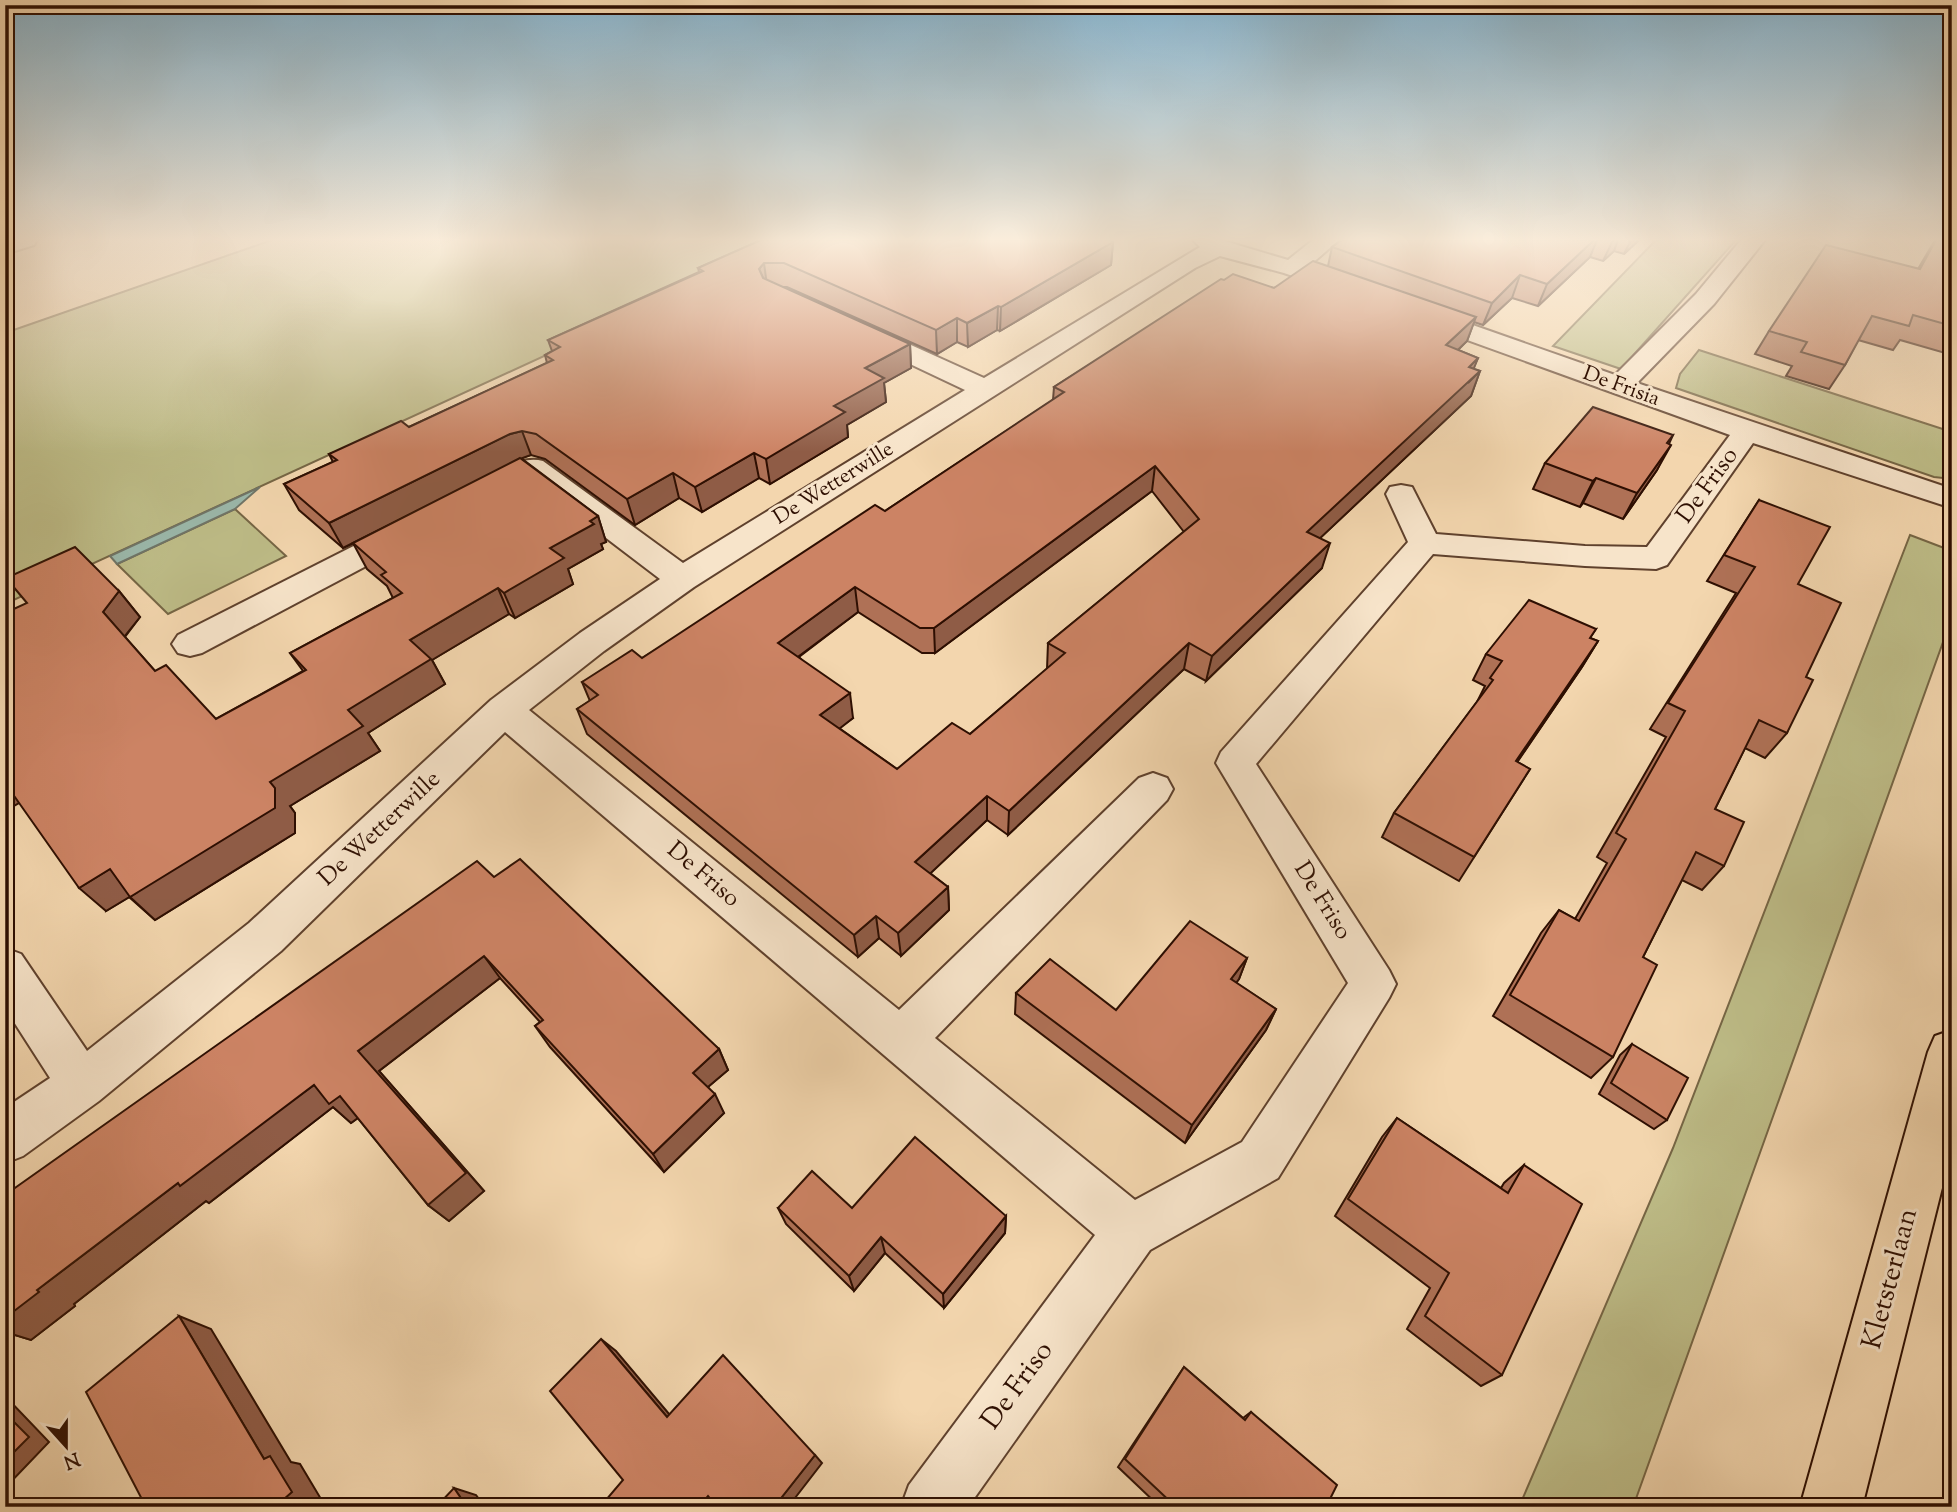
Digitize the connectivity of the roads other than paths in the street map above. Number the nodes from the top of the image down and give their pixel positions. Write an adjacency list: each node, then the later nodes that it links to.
1 (1111, 311): 6 (street, De Wetterwille)
2 (1410, 311): 5 (street, De Frisia)
3 (1694, 311): 5 (street)
4 (838, 322): 6 (street)
5 (1619, 386): 7 (street, De Frisia)
6 (986, 389): 11 (street, De Wetterwille)
7 (1747, 431): 9 (street, De Frisia); 10 (street, De Friso)
8 (1401, 494): 10 (street)
9 (1952, 499)
10 (1426, 544): 20 (street, De Friso)
11 (682, 579): 12 (street); 13 (street, De Wetterwille)
12 (190, 644)
13 (504, 710): 16 (street, De Friso); 18 (street, De Wetterwille)
14 (1153, 789): 16 (street)
15 (5, 968): 18 (street)
16 (901, 1040): 20 (street, De Friso)
17 (1952, 1052): 22 (main road, Kletsterlaan)
18 (82, 1085): 19 (street, De Wetterwille)
19 (5, 1138)
20 (1131, 1231): 21 (street, De Friso)
21 (931, 1507)
22 (1831, 1507)

